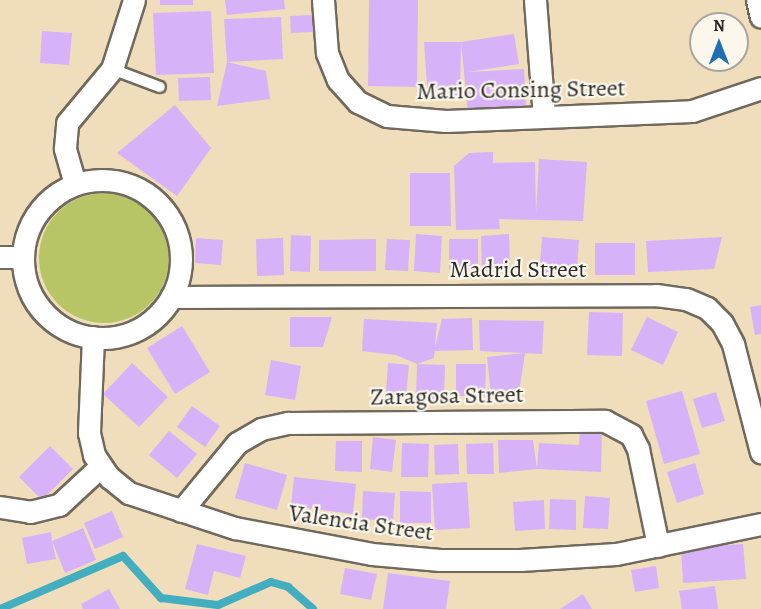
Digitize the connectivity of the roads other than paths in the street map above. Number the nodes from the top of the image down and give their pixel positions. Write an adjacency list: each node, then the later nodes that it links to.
1 (114, 0): 2 (street)
2 (134, 0): 7 (street)
3 (323, 0): 10 (street, Mario Consing Street)
4 (535, 0): 10 (street)
5 (757, 0): 6 (street)
6 (761, 17)
7 (112, 69): 8 (lane); 11 (street)
8 (160, 87)
9 (761, 88): 10 (street, Mario Consing Street)
10 (544, 117)
11 (75, 184): 13 (street); 14 (street)
12 (0, 257): 13 (street)
13 (22, 257): 15 (street)
14 (171, 297): 15 (street); 16 (street, Madrid Street)
15 (93, 337): 17 (street, Valencia Street)
16 (761, 452)
17 (101, 466): 18 (street); 19 (street, Valencia Street)
18 (0, 507)
19 (181, 511): 21 (street, Valencia Street); 21 (street, Zaragosa Street)
20 (761, 524): 21 (street, Valencia Street)
21 (658, 546)

